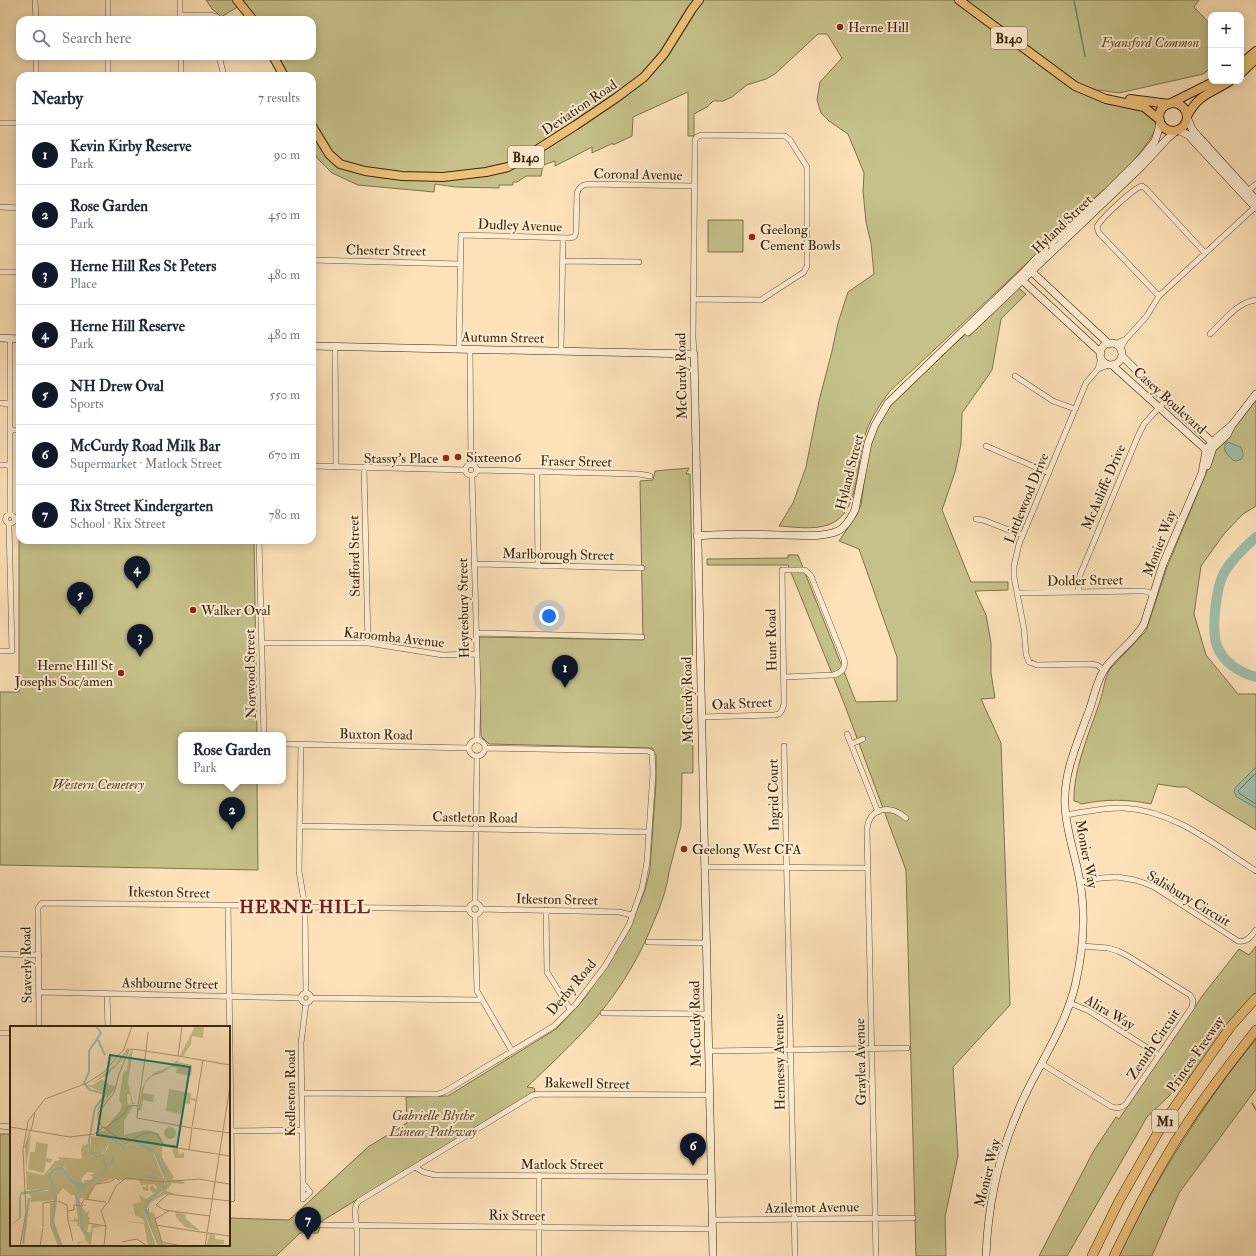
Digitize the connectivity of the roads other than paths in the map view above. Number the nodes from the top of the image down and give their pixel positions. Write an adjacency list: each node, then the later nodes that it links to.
1 (35, 0): 7 (street)
2 (108, 0): 8 (street)
3 (180, 0): 9 (street)
4 (237, 0): 12 (main road)
5 (699, 0): 34 (main road, Deviation Road / B140)
6 (959, 0): 27 (main road, B140)
7 (36, 16)
8 (108, 16)
9 (180, 16)
10 (200, 16): 11 (street)
11 (214, 16)
12 (250, 16)
13 (1256, 51): 19 (main road)
14 (36, 60): 20 (street)
15 (108, 60): 21 (street)
16 (181, 60): 22 (street)
17 (220, 60): 23 (street)
18 (275, 60): 24 (main road)
19 (1249, 61)
20 (36, 72)
21 (108, 72)
22 (181, 72)
23 (223, 72)
24 (282, 72)
25 (1209, 84): 28 (main road)
26 (1225, 84): 29 (main road)
27 (1092, 93): 28 (main road, B140); 30 (main road, B140)
28 (1170, 104): 29 (main road, B140); 30 (main road)
29 (1187, 117): 33 (main road); 37 (street)
30 (1160, 120): 33 (main road, B140); 51 (street, Hyland Street)
31 (0, 123): 32 (street)
32 (16, 123)
33 (1177, 130): 37 (street); 51 (street, Hyland Street)
34 (316, 132)
35 (1256, 184): 37 (street)
36 (694, 186): 42 (street, Coronal Avenue); 53 (street, McCurdy Road); 53 (street, McCurdy Road)
37 (1246, 193): 38 (street); 40 (street)
38 (1256, 200)
39 (0, 207): 41 (street)
40 (1256, 207): 44 (street)
41 (16, 208)
42 (576, 233): 43 (street, Dudley Avenue)
43 (563, 238): 46 (street); 48 (street, Dudley Avenue)
44 (1205, 253): 52 (street); 52 (street)
45 (316, 260): 48 (street, Chester Street)
46 (563, 261): 47 (street); 65 (street)
47 (639, 262)
48 (460, 264): 62 (street)
49 (0, 272): 50 (street)
50 (16, 272)
51 (1026, 275): 61 (street, Casey Boulevard); 64 (street, Hyland Street); 64 (street, Hyland Street); 67 (street)
52 (1159, 296): 61 (street)
53 (693, 300): 66 (street, McCurdy Road)
54 (1256, 300): 55 (street)
55 (1210, 334)
56 (0, 338): 57 (street)
57 (10, 338): 58 (street); 74 (street)
58 (16, 339)
59 (316, 346): 60 (street, Autumn Street)
60 (334, 346): 62 (street, Autumn Street); 85 (street)
61 (1116, 348): 67 (street); 68 (street); 72 (street, Casey Boulevard)
62 (459, 349): 63 (street, Autumn Street)
63 (470, 349): 65 (street, Autumn Street); 83 (street)
64 (945, 349): 99 (street, Hyland Street)
65 (561, 352): 66 (street, Autumn Street)
66 (694, 354): 99 (street, McCurdy Road)
67 (1101, 356): 68 (street, Casey Boulevard); 69 (street, Littlewood Drive)
68 (1111, 365): 69 (street); 75 (street, Casey Boulevard)
69 (1098, 369): 76 (street, Littlewood Drive)
70 (1015, 376): 76 (street)
71 (1256, 394): 80 (street, Monier Way)
72 (1166, 400): 75 (street, McAuliffe Drive); 80 (street, Casey Boulevard)
73 (0, 404): 74 (street)
74 (10, 404): 77 (street)
75 (1159, 407): 80 (street, Casey Boulevard); 104 (street, McAuliffe Drive)
76 (1075, 410): 90 (street, Littlewood Drive)
77 (10, 430): 78 (street); 82 (street)
78 (16, 430)
79 (986, 446): 90 (street)
80 (1211, 447): 106 (street, Monier Way)
81 (0, 465): 82 (street)
82 (10, 465): 93 (street)
83 (471, 465): 87 (street); 88 (street)
84 (316, 466): 85 (street)
85 (336, 467): 86 (street)
86 (364, 468): 87 (street); 110 (street, Stafford Street)
87 (466, 470): 91 (street)
88 (477, 470): 89 (street, Fraser Street); 91 (street)
89 (537, 472): 92 (street, Fraser Street); 102 (street)
90 (1049, 473): 98 (street, Littlewood Drive)
91 (472, 476): 101 (street, Heytesbury Street)
92 (650, 476)
93 (10, 514): 94 (street); 96 (street)
94 (16, 518)
95 (976, 518): 98 (street)
96 (5, 520): 97 (street); 111 (street)
97 (16, 520)
98 (1022, 535): 105 (street, Littlewood Drive)
99 (697, 536): 116 (street, McCurdy Road)
100 (259, 544): 109 (street, Norwood Street)
101 (474, 564): 102 (street, Marlborough Street); 107 (street, Heytesbury Street)
102 (538, 566): 103 (street, Marlborough Street)
103 (642, 568)
104 (1078, 592): 105 (street, Dolder Street); 106 (street, Dolder Street)
105 (1017, 593): 113 (street, Littlewood Drive)
106 (1154, 594): 113 (street, Monier Way)
107 (476, 633): 108 (street); 112 (street, Heytesbury Street)
108 (642, 637)
109 (262, 643): 110 (street, Karoomba Avenue); 117 (street, Norwood Street)
110 (368, 644): 112 (street, Karoomba Avenue)
111 (0, 650)
112 (477, 654): 119 (street, Heytesbury Street)
113 (1104, 670): 129 (street, Monier Way)
114 (784, 677): 114 (street, Hunt Road); 115 (street, Hunt Road)
115 (782, 710): 116 (street, Oak Street)
116 (701, 717): 134 (street, McCurdy Road)
117 (264, 732)
118 (847, 734): 122 (street)
119 (477, 739): 125 (street); 126 (street)
120 (863, 739): 122 (street)
121 (286, 744): 123 (street, Buxton Road)
122 (851, 744): 128 (street)
123 (301, 745): 125 (street, Buxton Road); 131 (street)
124 (784, 746): 135 (street, Ingrid Court)
125 (469, 748): 127 (street)
126 (486, 748): 127 (street); 133 (street, Derby Road)
127 (477, 756): 132 (street)
128 (878, 812): 130 (street); 136 (street, Graylea Avenue)
129 (1066, 815): 137 (street); 138 (street, Monier Way)
130 (906, 818)
131 (300, 826): 132 (street, Castleton Road); 139 (street)
132 (476, 829): 133 (street, Castleton Road); 140 (street)
133 (648, 832): 150 (street, Derby Road)
134 (704, 867): 135 (street); 153 (street, McCurdy Road)
135 (787, 868): 136 (street); 177 (street, Hennessy Avenue)
136 (868, 868): 175 (street, Graylea Avenue)
137 (1256, 871)
138 (1080, 882): 151 (street, Salisbury Circuit); 154 (street, Monier Way)
139 (304, 901): 143 (street); 144 (street)
140 (475, 903): 145 (street); 146 (street)
141 (40, 904): 142 (street, Itkeston Street); 156 (street, Staverly Road)
142 (228, 905): 143 (street, Itkeston Street); 160 (street)
143 (299, 906): 148 (street)
144 (310, 907): 145 (street); 148 (street)
145 (470, 909): 149 (street)
146 (482, 909): 147 (street, Itkeston Street); 149 (street)
147 (546, 910): 150 (street, Itkeston Street); 167 (street)
148 (305, 912): 158 (street)
149 (475, 915): 164 (street)
150 (632, 915): 167 (street, Derby Road)
151 (1256, 930)
152 (648, 942): 153 (street)
153 (706, 943): 169 (street, McCurdy Road)
154 (1082, 946): 166 (street, Monier Way); 179 (street, Zenith Circuit)
155 (0, 954): 156 (street)
156 (38, 955): 157 (street, Staverly Road)
157 (39, 992): 159 (street, Ashbourne Street); 170 (street, Staverly Road)
158 (306, 992): 161 (street); 162 (street)
159 (107, 994): 160 (street, Ashbourne Street); 171 (street)
160 (229, 996): 161 (street, Ashbourne Street); 172 (street)
161 (301, 998): 165 (street)
162 (311, 998): 164 (street); 165 (street)
163 (1256, 998): 206 (highway, Princes Freeway / M1)
164 (481, 1000): 178 (street)
165 (306, 1003): 181 (street, Kedleston Road)
166 (1070, 1003): 179 (street, Alira Way); 180 (street, Monier Way)
167 (570, 1009): 178 (street, Derby Road)
168 (603, 1013): 169 (street)
169 (708, 1014): 176 (street, McCurdy Road)
170 (39, 1026)
171 (108, 1026)
172 (229, 1026)
173 (1256, 1030): 207 (highway, M1)
174 (907, 1048): 175 (street)
175 (871, 1049): 177 (street); 192 (street, Graylea Avenue)
176 (709, 1050): 177 (street); 182 (street, McCurdy Road)
177 (790, 1050): 195 (street, Hennessy Avenue)
178 (512, 1051): 181 (street, Derby Road)
179 (1159, 1055): 180 (street, Zenith Circuit)
180 (1042, 1064): 205 (street, Monier Way)
181 (302, 1093): 185 (street, Kedleston Road)
182 (709, 1095): 187 (street, Bakewell Street); 189 (street, McCurdy Road)
183 (0, 1126): 184 (street)
184 (10, 1127)
185 (302, 1130): 186 (street); 190 (street, Kedleston Road)
186 (230, 1131): 191 (street)
187 (415, 1167): 188 (street, Matlock Street); 197 (street, Bakewell Street)
188 (539, 1175): 189 (street, Matlock Street); 198 (street)
189 (711, 1177): 194 (street, McCurdy Road)
190 (303, 1183)
191 (232, 1199)
192 (875, 1218): 193 (street, Azilemot Avenue); 195 (street, Azilemot Avenue); 204 (street, Graylea Avenue)
193 (913, 1218)
194 (712, 1220): 195 (street, Azilemot Avenue); 199 (street, McCurdy Road)
195 (794, 1220): 203 (street, Hennessy Avenue)
196 (321, 1225): 197 (street, Rix Street)
197 (356, 1226): 198 (street, Rix Street); 200 (street, Bakewell Street)
198 (539, 1227): 199 (street, Rix Street); 201 (street)
199 (712, 1229): 202 (street, McCurdy Road)
200 (357, 1256)
201 (539, 1256)
202 (713, 1256)
203 (795, 1256)
204 (876, 1256)
205 (986, 1256)
206 (1092, 1256)
207 (1114, 1256)

